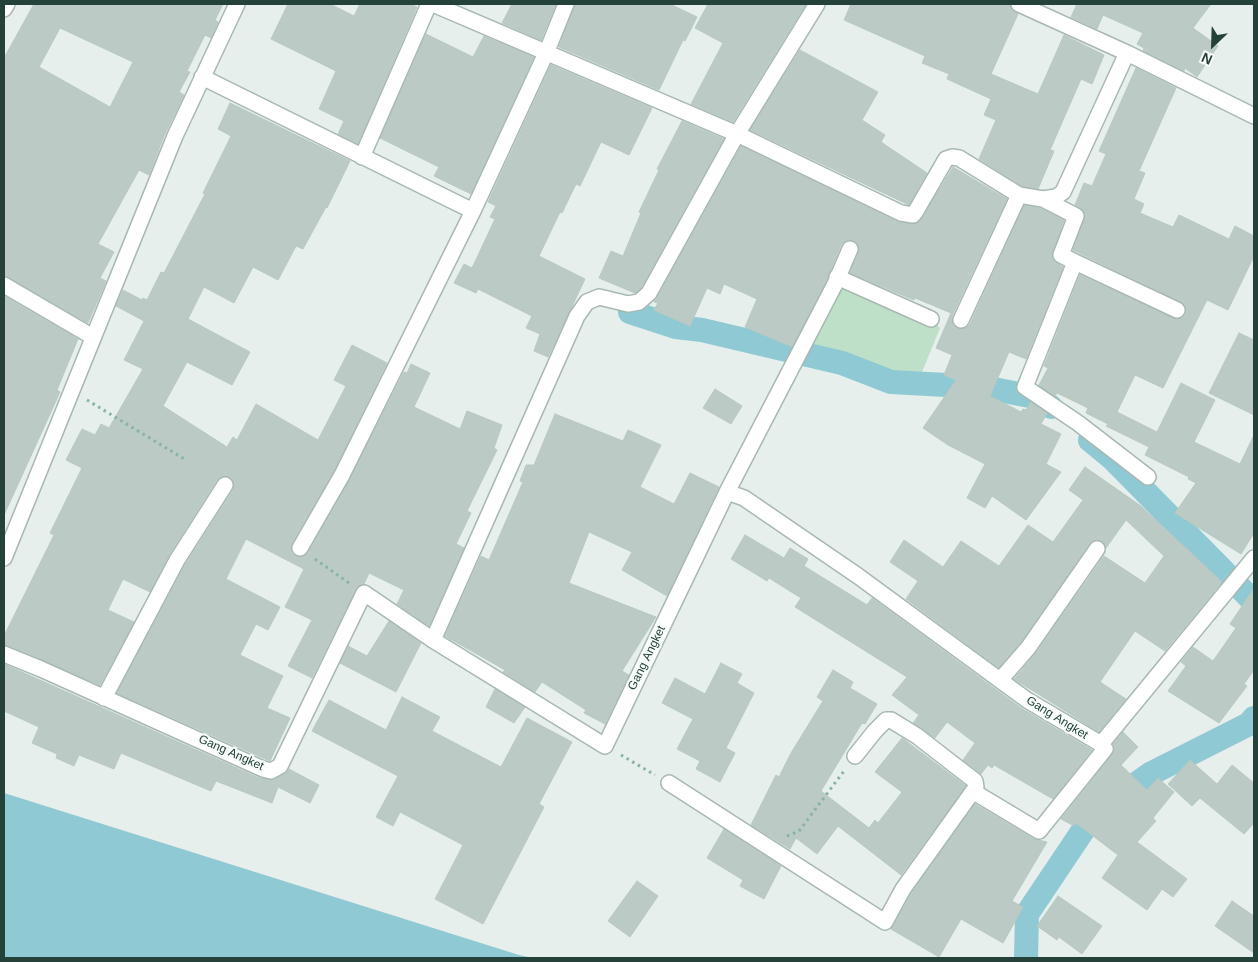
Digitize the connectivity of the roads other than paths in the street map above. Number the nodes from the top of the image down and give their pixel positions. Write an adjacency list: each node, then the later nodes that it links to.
1 (7, 4): 8 (street)
2 (237, 4): 11 (street)
3 (429, 4): 14 (street)
4 (433, 4): 9 (street)
5 (566, 4): 9 (street)
6 (817, 4): 13 (street)
7 (1019, 4): 10 (street)
8 (4, 9)
9 (547, 51): 13 (street); 17 (street)
10 (1127, 52): 12 (street); 16 (street)
11 (202, 77): 14 (street); 25 (street)
12 (1254, 116)
13 (736, 134): 15 (street); 33 (street)
14 (362, 157): 17 (street)
15 (1019, 194): 16 (street); 24 (street)
16 (1043, 199): 19 (street)
17 (473, 211): 29 (street)
18 (850, 249): 20 (street)
19 (1075, 262): 22 (street); 26 (street)
20 (838, 277): 23 (street); 28 (street)
21 (4, 285): 25 (street)
22 (1177, 310)
23 (931, 319)
24 (960, 320)
25 (93, 336): 31 (street)
26 (1148, 477)
27 (225, 484): 36 (street)
28 (727, 492): 33 (street, Gang Angket); 35 (street, Gang Angket)
29 (300, 548)
30 (1098, 550): 35 (street)
31 (4, 558)
32 (1254, 558): 37 (street, Gang Angket)
33 (432, 640): 36 (street, Gang Angket)
34 (4, 654): 36 (street, Gang Angket)
35 (1001, 679): 37 (street, Gang Angket)
36 (104, 698)
37 (1101, 744): 40 (street)
38 (855, 756): 40 (street)
39 (669, 784): 40 (street)
40 (974, 792)

